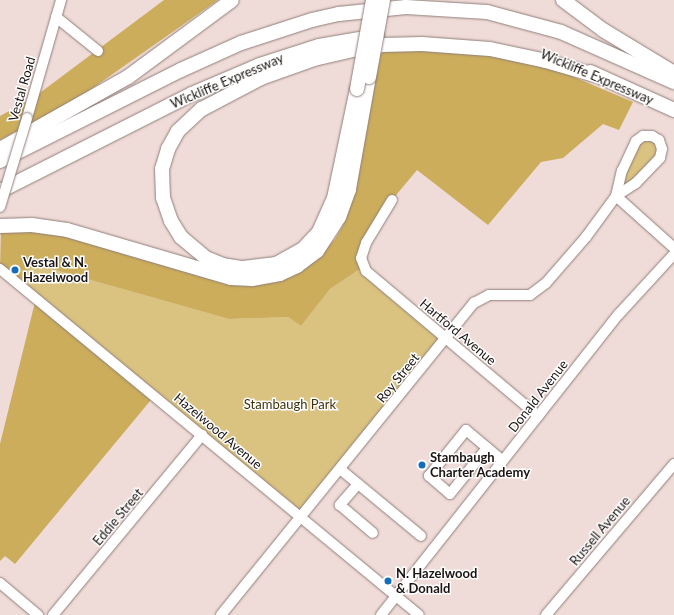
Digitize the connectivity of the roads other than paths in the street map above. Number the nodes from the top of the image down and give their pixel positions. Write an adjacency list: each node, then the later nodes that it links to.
1 (61, 0): 6 (street, Vestal Road)
2 (232, 0): 12 (highway)
3 (373, 0): 9 (highway, bridge)
4 (383, 0): 18 (highway, bridge)
5 (563, 0): 8 (highway)
6 (56, 17): 7 (street); 17 (street, Vestal Road, bridge)
7 (98, 51)
8 (674, 73)
9 (598, 76): 11 (highway, Wickliffe Expressway); 14 (highway, Wickliffe Expressway)
10 (674, 82): 13 (highway, Wickliffe Expressway)
11 (674, 110)
12 (0, 149)
13 (0, 161)
14 (0, 190)
15 (616, 196): 15 (street, Roy Street); 19 (street); 22 (street, Roy Street)
16 (392, 200): 22 (street, Hartford Avenue)
17 (0, 207)
18 (0, 226)
19 (674, 248)
20 (674, 254): 23 (street, Donald Avenue)
21 (0, 269): 24 (street, Hazelwood Avenue)
22 (446, 339): 23 (street, Hartford Avenue); 28 (street, Roy Street)
23 (538, 416): 26 (street, Donald Avenue)
24 (202, 434): 30 (street, Hazelwood Avenue); 36 (street, Eddie Street)
25 (488, 448): 25 (street); 26 (street)
26 (503, 461): 34 (street, Donald Avenue)
27 (674, 464): 40 (street, Russell Avenue)
28 (340, 469): 29 (street); 30 (street, Roy Street)
29 (358, 484): 31 (street); 32 (street)
30 (302, 517): 34 (street, Hazelwood Avenue); 37 (street, Roy Street)
31 (373, 533)
32 (421, 536)
33 (0, 583): 35 (street)
34 (396, 596): 38 (street, Donald Avenue); 39 (street, Hazelwood Avenue)
35 (38, 615)
36 (53, 615)
37 (221, 615)
38 (381, 615)
39 (419, 615)
40 (546, 615)

